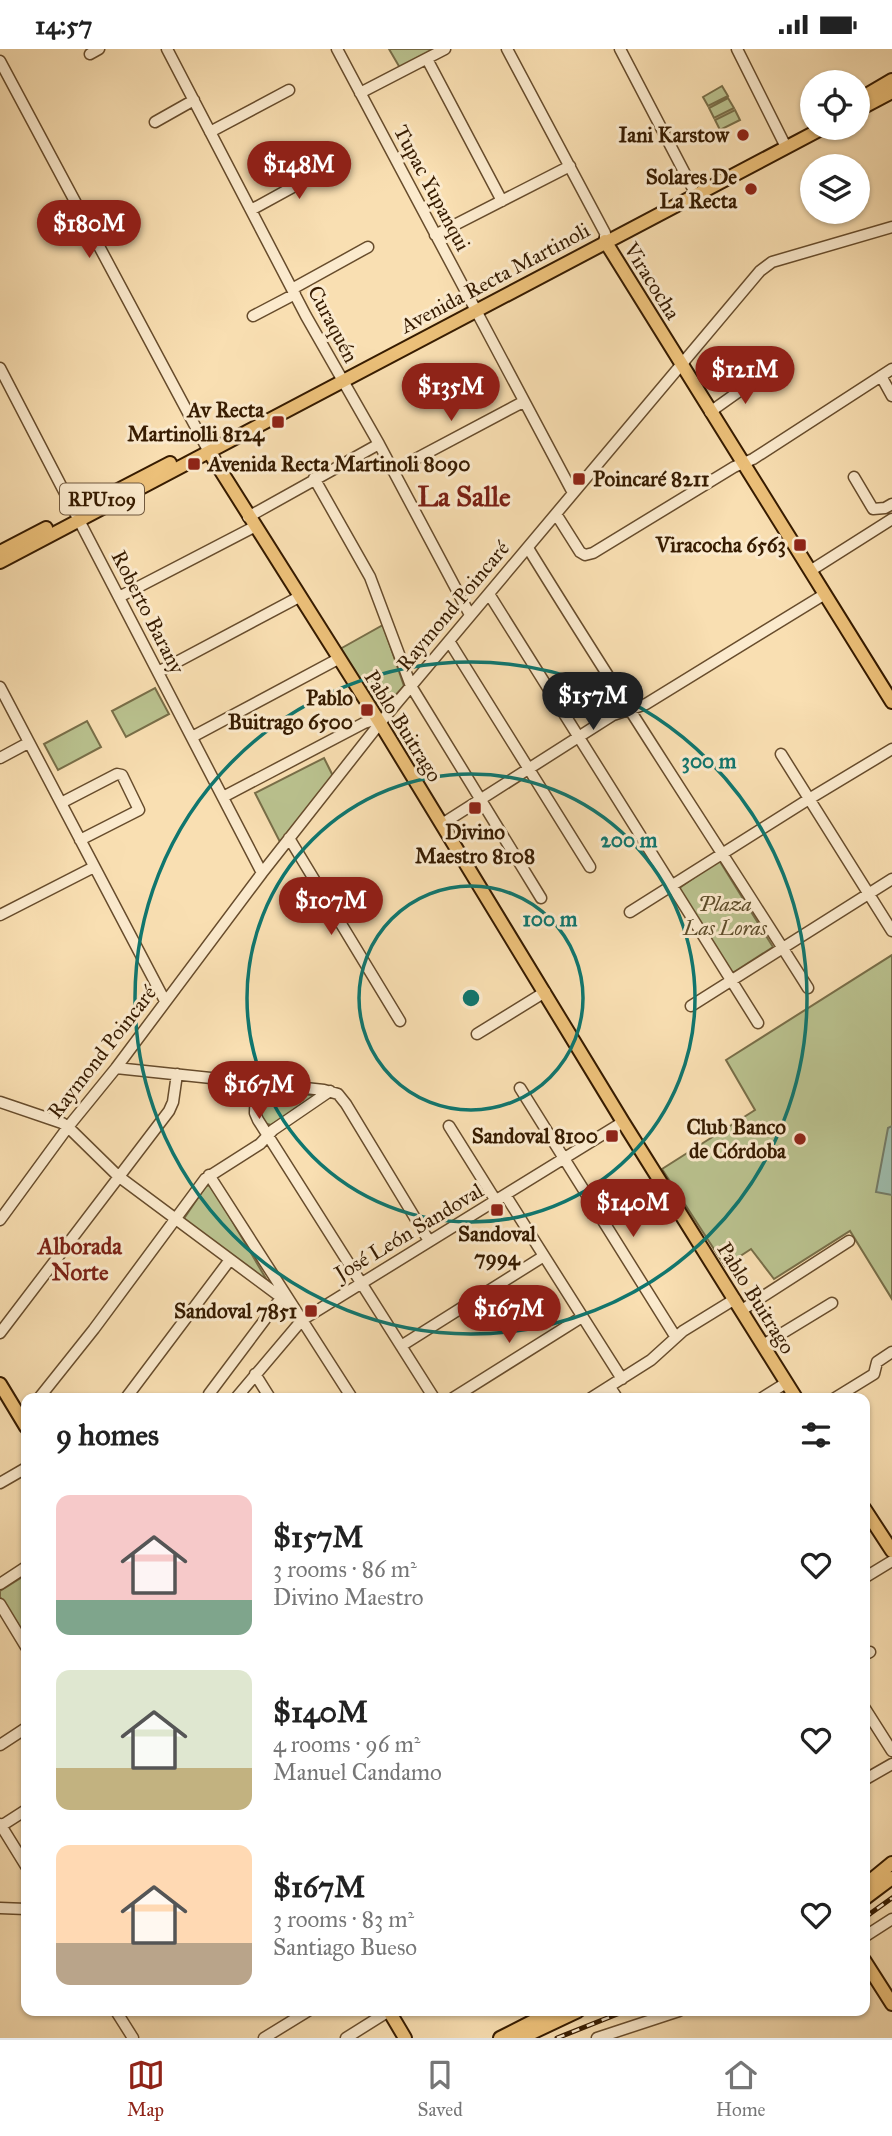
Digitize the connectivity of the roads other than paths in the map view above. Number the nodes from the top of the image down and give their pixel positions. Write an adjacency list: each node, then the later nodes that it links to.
1 (337, 49): 11 (street, Tupac Yupanqui)
2 (445, 49): 7 (street)
3 (507, 49): 22 (street, Viracocha)
4 (620, 49): 23 (street)
5 (737, 49): 20 (street)
6 (169, 50): 14 (street, Curaquén)
7 (427, 59): 11 (street); 24 (street)
8 (0, 61): 43 (street, Pablo Buitrago)
9 (892, 80): 12 (main road)
10 (289, 90): 17 (street)
11 (360, 93): 27 (street, Tupac Yupanqui)
12 (870, 93)
13 (888, 93): 15 (main road)
14 (194, 100): 16 (street); 17 (street, Curaquén)
15 (870, 103)
16 (155, 122)
17 (210, 132): 25 (street, Curaquén)
18 (800, 132): 20 (main road, Avenida Recta Martinoli / RPU109)
19 (800, 137): 20 (main road, Avenida Recta Martinoli / RPU109)
20 (784, 143): 23 (main road, Avenida Recta Martinoli / RPU109); 28 (main road, Avenida Recta Martinoli / RPU109)
21 (333, 165): 25 (street)
22 (570, 166): 24 (street); 28 (street, Viracocha)
23 (692, 187): 28 (main road, Avenida Recta Martinoli / RPU109)
24 (502, 201): 27 (street)
25 (251, 210): 30 (street, Curaquén)
26 (892, 227): 33 (street, Raymond Poincaré)
27 (435, 235): 31 (street, Tupac Yupanqui)
28 (605, 237): 31 (main road, Avenida Recta Martinoli / RPU109); 33 (main road, Viracocha)
29 (368, 247): 30 (street)
30 (293, 292): 32 (street); 38 (street, Curaquén)
31 (473, 307): 38 (main road, Avenida Recta Martinoli / RPU109); 40 (street, Tupac Yupanqui)
32 (253, 316)
33 (682, 365): 41 (main road, Viracocha); 48 (street, Raymond Poincaré)
34 (0, 368): 51 (street, Roberto Barany)
35 (892, 369): 37 (street)
36 (762, 375): 41 (street)
37 (881, 376): 39 (street); 44 (street)
38 (340, 378): 42 (street, Curaquén); 43 (main road, Avenida Recta Martinoli / RPU109)
39 (892, 396)
40 (523, 402): 45 (street); 48 (street, Tupac Yupanqui)
41 (710, 412): 44 (main road, Viracocha)
42 (379, 445): 45 (street, Curaquén); 47 (street)
43 (207, 449): 51 (main road, Avenida Recta Martinoli / RPU109); 53 (main road, Pablo Buitrago)
44 (742, 463): 50 (street); 57 (main road, Viracocha)
45 (393, 471): 62 (street, Curaquén)
46 (854, 477): 49 (street)
47 (314, 478): 53 (street); 66 (street)
48 (573, 493): 50 (street, Raymond Poincaré)
49 (892, 504)
50 (556, 514): 54 (street, Raymond Poincaré)
51 (77, 516): 55 (main road, Avenida Recta Martinoli / RPU109); 56 (main road, Avenida Recta Martinoli / RPU109); 60 (street, Roberto Barany)
52 (892, 519): 57 (street)
53 (251, 522): 60 (street); 61 (main road, Pablo Buitrago)
54 (528, 548): 58 (street, Raymond Poincaré); 69 (street)
55 (0, 552)
56 (0, 562)
57 (810, 571): 59 (main road, Viracocha)
58 (489, 594): 62 (street, Raymond Poincaré); 72 (street)
59 (825, 594): 68 (main road, Viracocha); 69 (street)
60 (119, 597): 65 (street, Roberto Barany)
61 (299, 597): 64 (main road, Pablo Buitrago); 65 (street)
62 (470, 615): 63 (street, Raymond Poincaré)
63 (449, 641): 66 (street, Raymond Poincaré); 77 (street)
64 (338, 659): 70 (main road, Pablo Buitrago); 71 (street)
65 (158, 672): 71 (street, Roberto Barany)
66 (411, 686): 70 (street, Raymond Poincaré); 80 (street)
67 (0, 687): 73 (street)
68 (890, 693)
69 (628, 710): 72 (street); 85 (street)
70 (379, 721): 78 (street); 82 (main road, Pablo Buitrago); 83 (street, Raymond Poincaré)
71 (192, 737): 78 (street, Roberto Barany)
72 (578, 737): 77 (street); 90 (street)
73 (28, 743): 76 (street); 81 (street)
74 (892, 749): 79 (street)
75 (780, 754): 79 (street)
76 (0, 758)
77 (530, 769): 80 (street); 87 (street)
78 (223, 797): 88 (street, Roberto Barany)
79 (809, 799): 85 (street); 91 (street)
80 (481, 800): 82 (street); 92 (street)
81 (61, 803): 84 (street); 84 (street)
82 (442, 824): 99 (main road, Pablo Buitrago)
83 (289, 838): 88 (street, Raymond Poincaré); 102 (street)
84 (80, 840): 86 (street)
85 (723, 853): 90 (street); 96 (street)
86 (94, 867): 94 (street); 100 (street)
87 (590, 867)
88 (262, 873): 100 (street, Raymond Poincaré)
89 (892, 879): 91 (street)
90 (671, 886): 93 (street); 97 (street)
91 (868, 893): 95 (street); 96 (street)
92 (541, 898)
93 (630, 912)
94 (0, 915)
95 (892, 931)
96 (782, 948): 97 (street); 98 (street)
97 (731, 981): 101 (street); 103 (street)
98 (808, 988)
99 (545, 992): 104 (street); 111 (main road, Pablo Buitrago)
100 (165, 1001): 105 (street, Raymond Poincaré)
101 (691, 1006)
102 (400, 1021)
103 (758, 1023)
104 (477, 1034)
105 (116, 1068): 106 (street); 113 (street, Raymond Poincaré)
106 (177, 1074): 107 (street); 117 (street)
107 (256, 1084): 109 (street); 114 (street)
108 (520, 1088): 115 (street)
109 (330, 1091): 114 (street); 121 (street)
110 (0, 1102): 113 (street)
111 (623, 1122): 115 (street, José León Sandoval); 129 (main road, Pablo Buitrago)
112 (449, 1126): 118 (street)
113 (68, 1127): 117 (street); 120 (street, Raymond Poincaré)
114 (267, 1135): 116 (street); 125 (street)
115 (564, 1158): 118 (street, José León Sandoval); 133 (street)
116 (209, 1175): 119 (street); 128 (street)
117 (118, 1176): 119 (street); 132 (street)
118 (501, 1198): 121 (street, José León Sandoval); 123 (street)
119 (176, 1219): 124 (street); 142 (street)
120 (0, 1220)
121 (429, 1241): 125 (street, José León Sandoval)
122 (849, 1241): 129 (street)
123 (544, 1256): 130 (street); 135 (street)
124 (229, 1261): 126 (street); 143 (street)
125 (361, 1284): 131 (street, José León Sandoval); 135 (street)
126 (281, 1298): 128 (street); 144 (street)
127 (832, 1303): 134 (street)
128 (290, 1304): 131 (street)
129 (738, 1304): 133 (street); 134 (main road, Pablo Buitrago)
130 (582, 1317): 138 (street); 149 (street)
131 (302, 1320): 137 (street, José León Sandoval); 147 (street)
132 (0, 1333)
133 (676, 1336): 138 (street)
134 (763, 1345): 139 (main road, Pablo Buitrago)
135 (401, 1346): 148 (street)
136 (892, 1352): 154 (street)
137 (255, 1374): 145 (street, José León Sandoval); 146 (street)
138 (622, 1379): 141 (street)
139 (786, 1383): 152 (street); 153 (main road, Pablo Buitrago)
140 (0, 1384): 155 (main road)
141 (610, 1387): 150 (street); 151 (street)
142 (43, 1393)
143 (130, 1393)
144 (210, 1393)
145 (240, 1393)
146 (267, 1393)
147 (349, 1393)
148 (431, 1393)
149 (461, 1393)
150 (600, 1393)
151 (614, 1393)
152 (770, 1393)
153 (793, 1393)
154 (843, 1393)
155 (21, 1414)
156 (21, 1471): 157 (street)
157 (0, 1483)
158 (870, 1517): 159 (main road)
159 (892, 1551)
160 (892, 1561): 162 (street)
161 (21, 1571): 163 (street)
162 (870, 1574)
163 (0, 1584)
164 (0, 1604): 165 (street)
165 (21, 1639)
166 (870, 1716): 169 (street)
167 (21, 1731): 168 (street)
168 (0, 1745)
169 (892, 1751)
170 (892, 1764): 171 (street)
171 (870, 1777)
172 (21, 1813): 173 (street)
173 (1, 1825): 174 (street)
174 (21, 1858)
175 (892, 1863): 177 (main road)
176 (892, 1878): 178 (main road)
177 (870, 1881)
178 (870, 1894)
179 (0, 1908): 180 (street)
180 (21, 1909)
181 (892, 1919): 182 (street)
182 (870, 1933)
183 (870, 1969): 184 (main road)
184 (892, 2004)
185 (119, 2016): 193 (street)
186 (300, 2016): 194 (street)
187 (381, 2016): 195 (street)
188 (392, 2016): 192 (main road)
189 (543, 2016): 196 (main road)
190 (567, 2016): 197 (main road)
191 (664, 2016): 198 (street)
192 (404, 2037)
193 (133, 2038)
194 (264, 2038)
195 (346, 2038)
196 (500, 2038)
197 (520, 2038)
198 (597, 2038)

